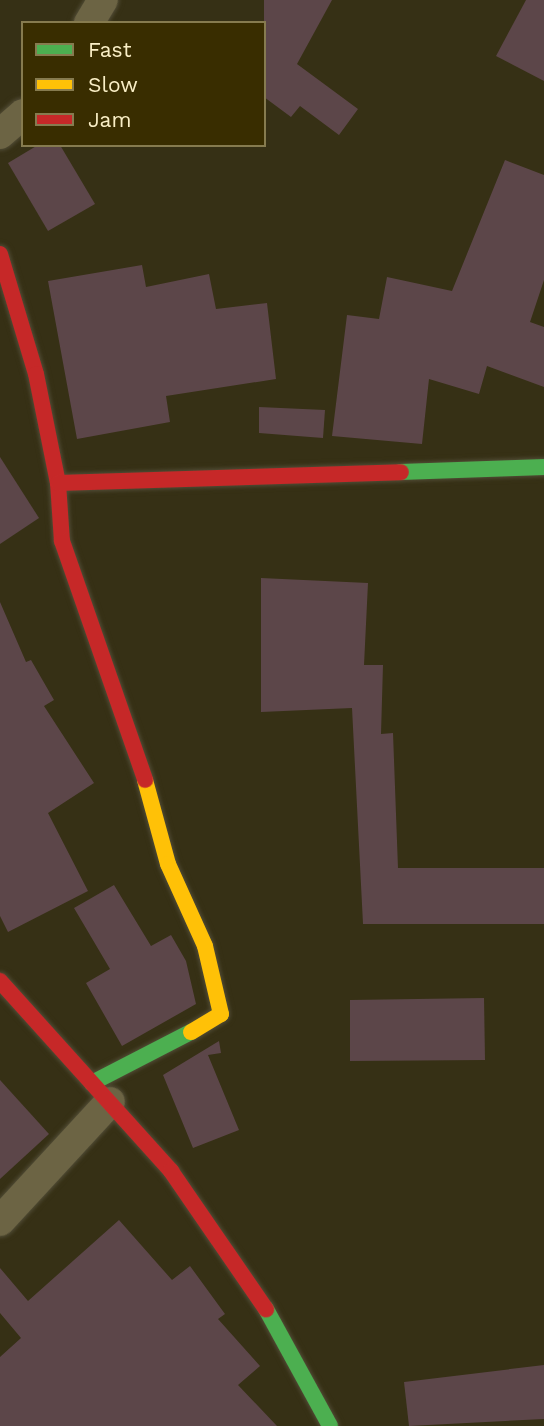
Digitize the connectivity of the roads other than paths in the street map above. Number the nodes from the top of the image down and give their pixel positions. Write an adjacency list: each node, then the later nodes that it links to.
1 (103, 0): 2 (street)
2 (90, 21)
3 (21, 116): 4 (street)
4 (0, 134)
5 (0, 254): 7 (street)
6 (544, 467): 7 (street)
7 (58, 483): 9 (street)
8 (0, 981): 9 (street)
9 (101, 1092): 10 (street); 11 (street)
10 (0, 1221)
11 (325, 1423)

